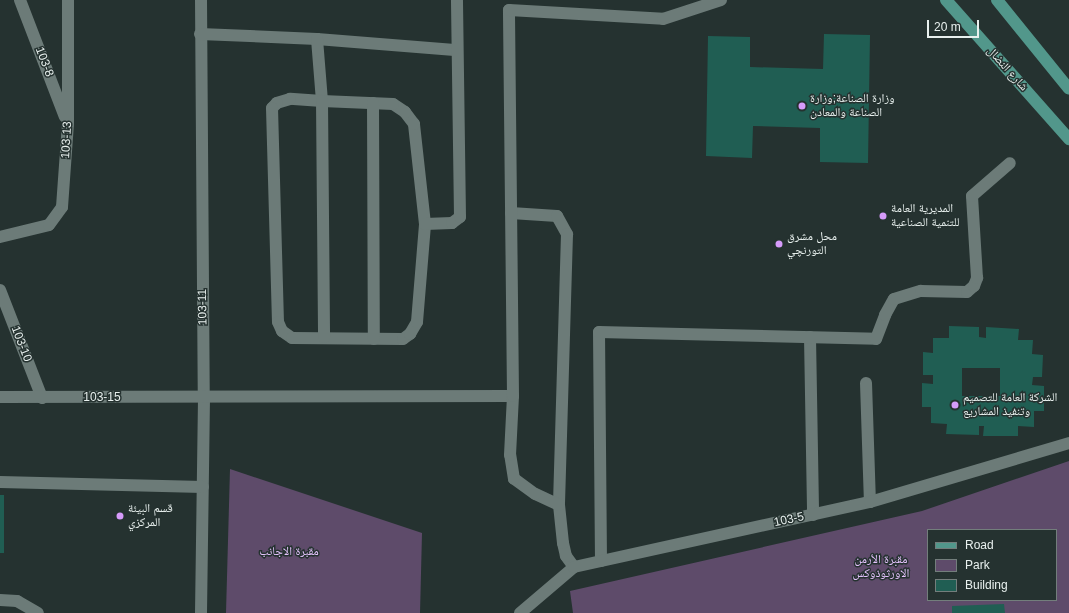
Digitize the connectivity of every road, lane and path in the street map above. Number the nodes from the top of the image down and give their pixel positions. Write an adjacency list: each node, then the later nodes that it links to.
1 (20, 0): 14 (street, 103-8)
2 (68, 0): 14 (street, 103-13)
3 (201, 0): 8 (street, 103-11)
4 (457, 0): 10 (street)
5 (721, 0): 17 (street)
6 (946, 0): 15 (main road, شارع النضال)
7 (997, 0): 11 (main road)
8 (200, 34): 9 (street); 28 (street, 103-11)
9 (317, 39): 10 (street); 12 (street)
10 (456, 50): 18 (street)
11 (1069, 90)
12 (322, 100): 13 (street); 21 (street); 21 (street)
13 (372, 103): 18 (street); 23 (street)
14 (68, 124): 19 (street, 103-13)
15 (1069, 139)
16 (1010, 163): 22 (street)
17 (511, 213): 25 (street); 33 (street)
18 (425, 224): 23 (street)
19 (0, 237)
20 (0, 290): 27 (street, 103-10)
21 (324, 337): 23 (street)
22 (810, 337): 34 (street); 35 (street)
23 (374, 339)
24 (866, 383): 32 (street)
25 (513, 396): 28 (street, 103-15); 33 (street)
26 (0, 398): 27 (street, 103-15)
27 (42, 398): 28 (street, 103-15)
28 (204, 398): 31 (street, 103-11)
29 (1069, 443): 32 (street, 103-5)
30 (0, 482): 31 (street)
31 (203, 488): 39 (street, 103-11)
32 (870, 502): 34 (street, 103-5)
33 (559, 505): 36 (street)
34 (813, 515): 35 (street, 103-5)
35 (601, 561): 36 (street, 103-5)
36 (574, 567): 40 (street, 103-5)
37 (0, 600): 38 (street)
38 (38, 613)
39 (201, 613)
40 (520, 613)

